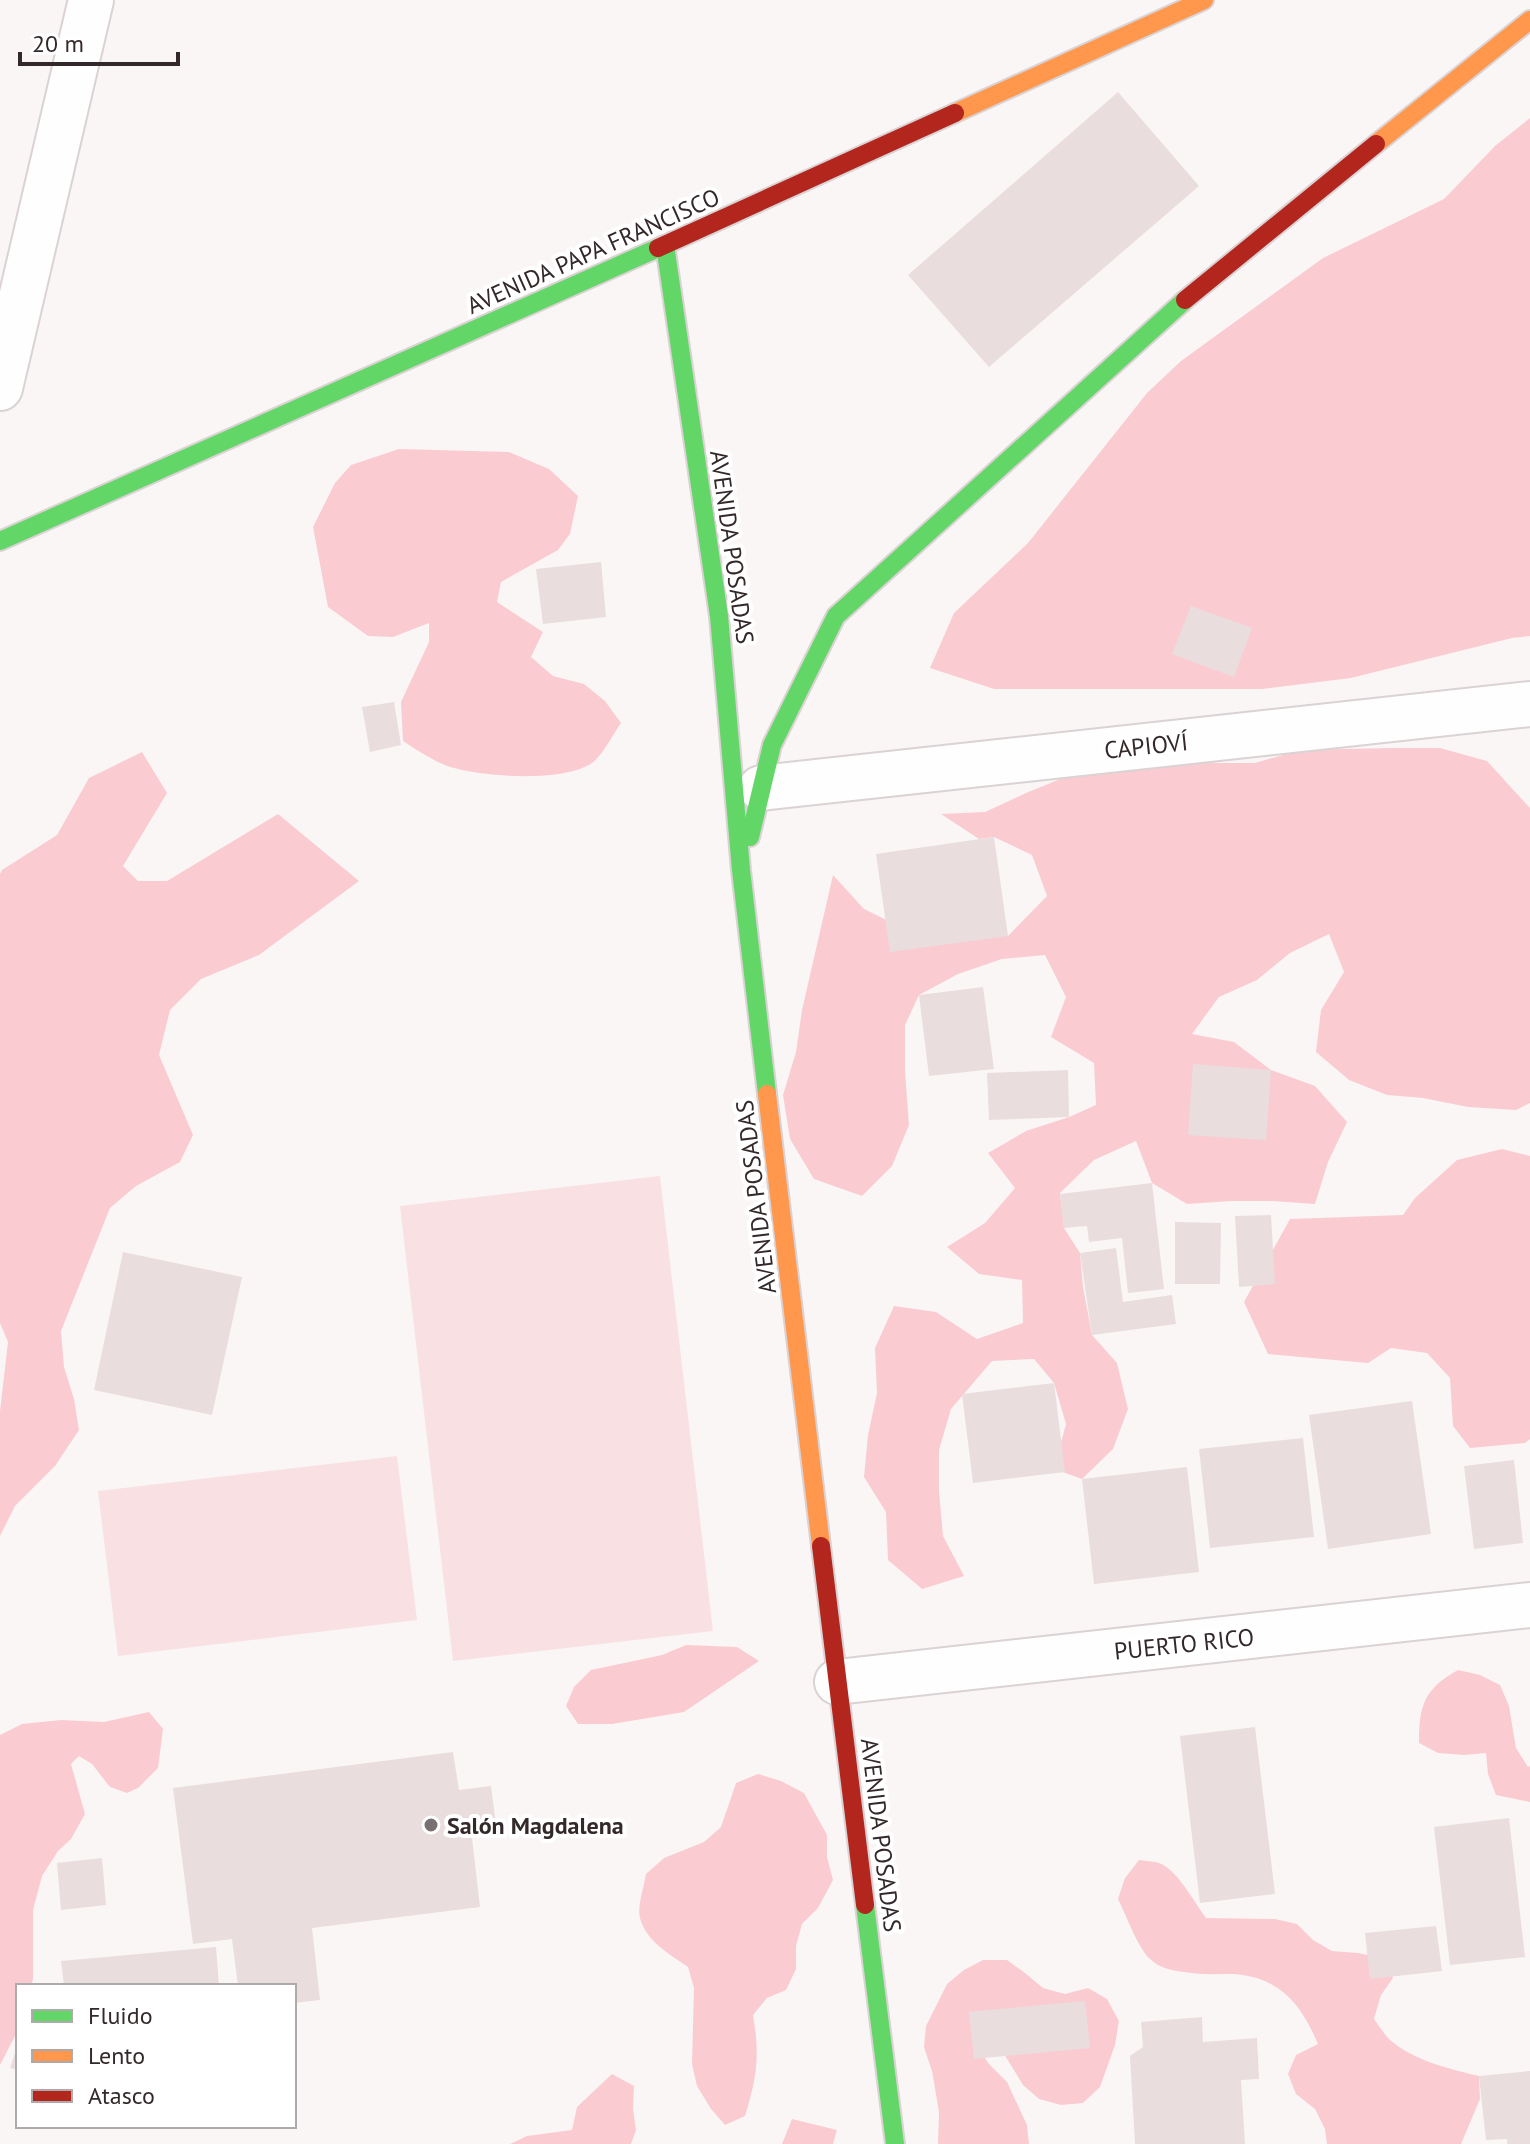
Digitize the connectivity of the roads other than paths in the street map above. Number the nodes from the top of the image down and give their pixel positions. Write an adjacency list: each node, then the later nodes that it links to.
1 (91, 0): 5 (street)
2 (1204, 0): 4 (street, AVENIDA PAPA FRANCISCO)
3 (1530, 20): 8 (street)
4 (665, 245): 6 (street, AVENIDA PAPA FRANCISCO); 9 (street, AVENIDA POSADAS)
5 (0, 388)
6 (0, 541)
7 (1530, 704): 8 (street, CAPIOVÍ)
8 (761, 788): 9 (street)
9 (741, 870): 11 (street, AVENIDA POSADAS)
10 (1530, 1605): 11 (street, PUERTO RICO)
11 (837, 1682): 12 (street, AVENIDA POSADAS)
12 (895, 2144)

